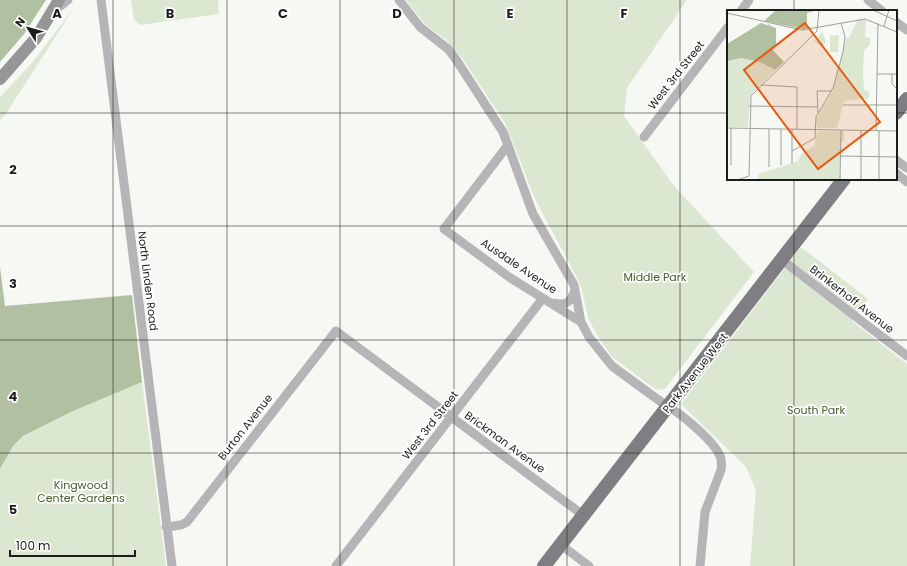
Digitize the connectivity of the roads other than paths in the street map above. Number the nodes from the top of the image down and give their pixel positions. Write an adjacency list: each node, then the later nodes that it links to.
1 (59, 0): 10 (main road)
2 (68, 0): 10 (street)
3 (94, 0): 7 (street)
4 (399, 0): 18 (street)
5 (749, 0): 8 (street)
6 (868, 0): 9 (street)
7 (101, 5): 33 (street, North Linden Road)
8 (742, 10)
9 (881, 10)
10 (53, 12): 14 (main road)
11 (897, 23): 13 (street)
12 (727, 28): 17 (street, West 3rd Street)
13 (907, 30)
14 (0, 79)
15 (907, 99): 16 (main road)
16 (897, 112)
17 (644, 137)
18 (508, 145): 25 (street); 26 (street, Ausdale Avenue)
19 (897, 161): 20 (street)
20 (907, 168)
21 (897, 174): 23 (street)
22 (843, 180): 24 (main road, Park Avenue West)
23 (907, 182)
24 (782, 260): 29 (street, Brinkerhoff Avenue); 30 (main road, Park Avenue West)
25 (575, 290): 26 (street); 27 (street)
26 (546, 300): 27 (street, Ausdale Avenue); 31 (street, West 3rd Street)
27 (582, 322): 30 (street)
28 (336, 331): 31 (street, Brickman Avenue); 33 (street, Burton Avenue)
29 (907, 356)
30 (668, 407): 32 (main road, Park Avenue West); 39 (street)
31 (451, 417): 32 (street, Brickman Avenue); 36 (street, West 3rd Street)
32 (583, 516): 34 (main road, Park Avenue West)
33 (166, 528): 35 (street, North Linden Road)
34 (561, 545): 37 (main road, Park Avenue West); 38 (street)
35 (172, 566)
36 (336, 566)
37 (544, 566)
38 (589, 566)
39 (700, 566)

